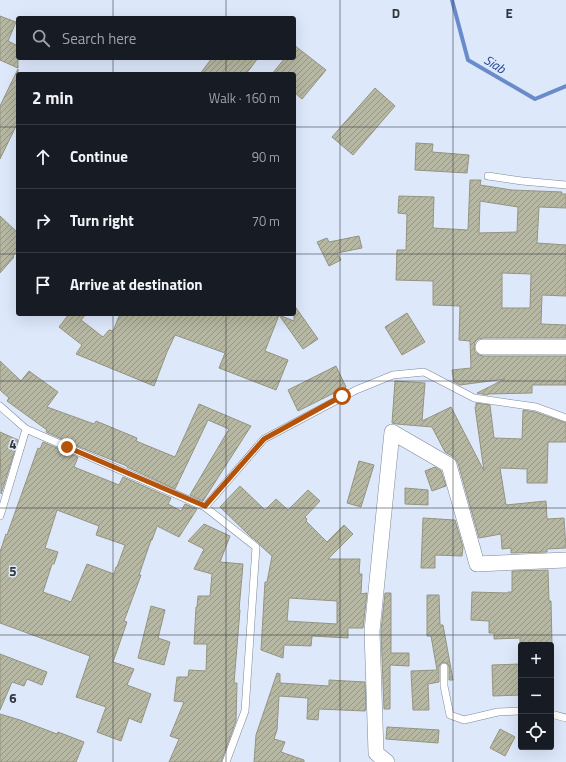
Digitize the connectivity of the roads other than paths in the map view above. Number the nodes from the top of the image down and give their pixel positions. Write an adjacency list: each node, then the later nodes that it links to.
1 (488, 176): 2 (lane)
2 (566, 185)
3 (566, 347): 4 (street)
4 (483, 348)
5 (0, 406): 7 (lane)
6 (566, 418): 8 (lane)
7 (26, 430): 8 (lane); 9 (lane)
8 (205, 506): 15 (lane)
9 (0, 516)
10 (566, 560): 16 (street)
11 (444, 668): 12 (lane)
12 (518, 711)
13 (554, 715): 14 (lane)
14 (566, 718)
15 (226, 762)
16 (386, 762)

